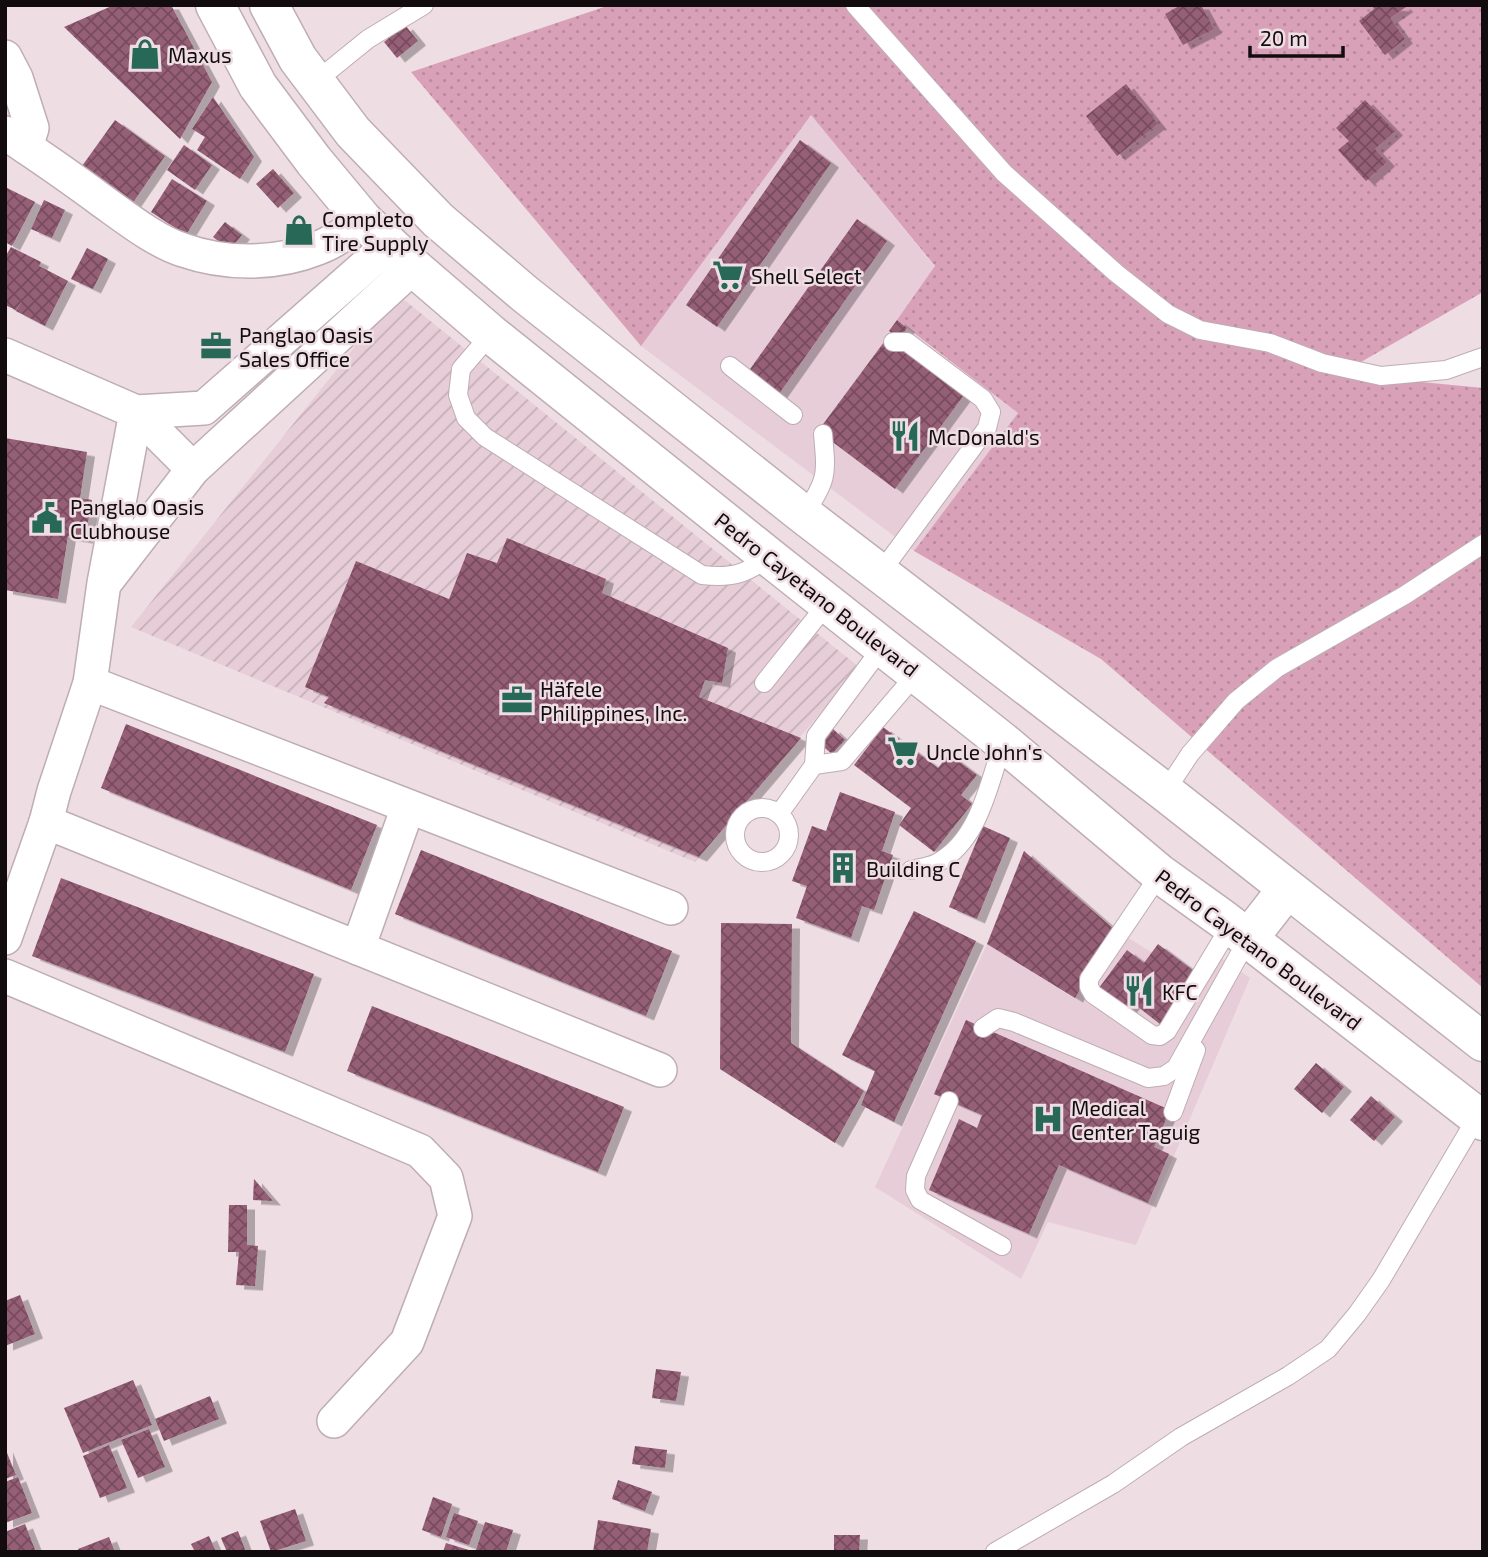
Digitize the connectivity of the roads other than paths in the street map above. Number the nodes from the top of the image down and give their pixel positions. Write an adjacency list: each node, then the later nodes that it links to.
1 (215, 5): 8 (main road, Pedro Cayetano Boulevard)
2 (269, 5): 6 (main road)
3 (424, 5): 6 (lane)
4 (855, 5): 15 (lane)
5 (5, 57): 7 (street)
6 (315, 82): 9 (main road)
7 (16, 140): 8 (street)
8 (388, 244): 10 (street); 11 (main road, Pedro Cayetano Boulevard); 13 (street)
9 (525, 294): 11 (main road); 21 (main road)
10 (305, 318): 13 (street); 17 (street)
11 (491, 334): 23 (main road, Pedro Cayetano Boulevard); 23 (lane)
12 (893, 342): 24 (lane)
13 (326, 346): 20 (street)
14 (5, 355): 17 (street)
15 (1483, 357)
16 (730, 366): 18 (lane)
17 (136, 412): 20 (street); 25 (street)
18 (793, 415)
19 (822, 434): 21 (lane)
20 (194, 470): 25 (street)
21 (804, 515): 24 (main road)
22 (1483, 544): 33 (lane)
23 (769, 557): 26 (main road, Pedro Cayetano Boulevard)
24 (881, 572): 33 (main road)
25 (104, 583): 29 (street)
26 (827, 604): 27 (main road, Pedro Cayetano Boulevard); 30 (lane)
27 (883, 646): 28 (main road, Pedro Cayetano Boulevard); 32 (lane)
28 (916, 673): 31 (main road, Pedro Cayetano Boulevard); 32 (lane)
29 (90, 683): 34 (street); 36 (street)
30 (764, 683)
31 (1003, 742): 37 (lane); 38 (main road, Pedro Cayetano Boulevard)
32 (814, 765): 35 (lane)
33 (1165, 792): 39 (main road)
34 (408, 807): 40 (street); 43 (street)
35 (779, 814)
36 (46, 822): 42 (street); 43 (street)
37 (911, 870)
38 (1160, 874): 41 (main road, Pedro Cayetano Boulevard); 41 (lane)
39 (1287, 889): 41 (main road); 47 (main road)
40 (671, 908)
41 (1239, 932): 45 (lane); 51 (main road, Pedro Cayetano Boulevard)
42 (5, 938)
43 (358, 948): 48 (street)
44 (5, 976): 53 (street)
45 (1217, 995): 46 (lane); 50 (lane)
46 (983, 1028)
47 (1483, 1042)
48 (660, 1070)
49 (949, 1101): 52 (lane)
50 (1173, 1112)
51 (1480, 1119): 54 (lane)
52 (1003, 1246)
53 (334, 1421)
54 (995, 1552)

